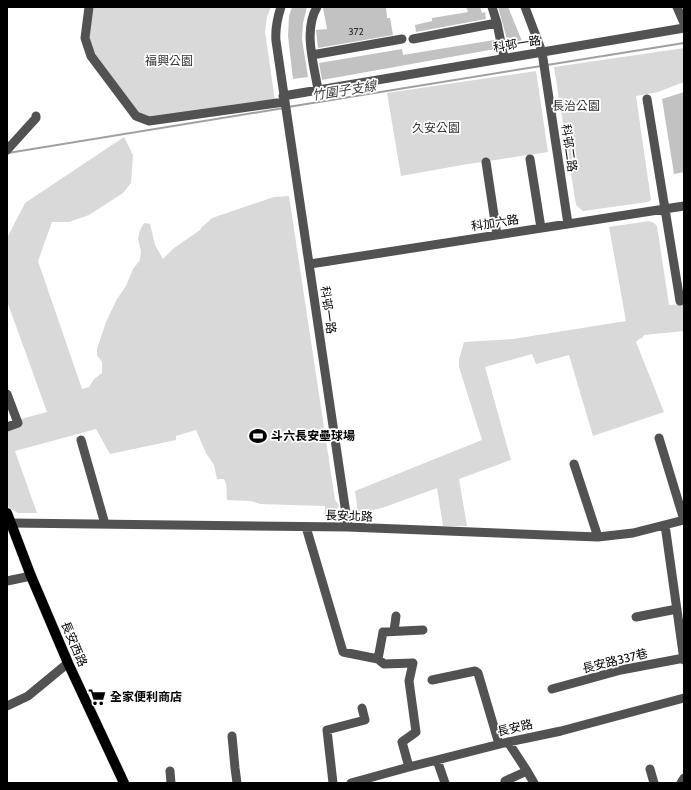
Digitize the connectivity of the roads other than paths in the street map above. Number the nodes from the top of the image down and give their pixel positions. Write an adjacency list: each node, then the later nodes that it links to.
1 (89, 7): 16 (street)
2 (281, 7): 16 (street, 科邨一路)
3 (318, 7): 13 (street)
4 (492, 7): 7 (street)
5 (524, 7): 12 (street, 科邨二路)
6 (677, 7): 8 (street)
7 (497, 23): 11 (street); 14 (street)
8 (684, 23)
9 (684, 28): 12 (street, 科邨一路)
10 (402, 39): 13 (street)
11 (413, 39)
12 (542, 52): 14 (street, 科邨一路); 24 (street, 科邨二路)
13 (312, 55): 15 (street)
14 (504, 58): 15 (street, 科邨一路)
15 (318, 90): 16 (street, 科邨一路)
16 (284, 99): 27 (street, 科邨一路)
17 (647, 99): 23 (street)
18 (36, 116): 19 (street)
19 (7, 150)
20 (530, 159): 25 (street)
21 (486, 162): 26 (street)
22 (684, 206): 23 (street, 科加六路)
23 (665, 209): 24 (street, 科加六路); 28 (street)
24 (568, 224): 25 (street, 科加六路)
25 (541, 228): 26 (street, 科加六路)
26 (497, 235): 27 (street, 科加六路)
27 (310, 264): 40 (street, 科邨一路)
28 (680, 301)
29 (7, 394): 30 (street)
30 (7, 427)
31 (659, 438): 35 (street)
32 (81, 440): 37 (street)
33 (574, 464): 41 (street)
34 (7, 512): 36 (main road, 長安西路)
35 (684, 520): 38 (street, 長安北路)
36 (11, 523): 37 (street, 長安北路); 42 (main road, 長安西路)
37 (105, 524): 39 (street, 長安北路)
38 (665, 525): 41 (street, 長安北路); 44 (street)
39 (306, 527): 40 (street, 長安北路); 49 (street)
40 (348, 527): 41 (street, 長安北路)
41 (598, 537)
42 (31, 576): 43 (street); 51 (main road, 長安西路)
43 (7, 581)
44 (680, 613): 46 (street); 50 (street)
45 (396, 616): 48 (street)
46 (636, 617)
47 (423, 630): 48 (street)
48 (394, 632): 49 (street)
49 (378, 659): 60 (street)
50 (684, 659): 53 (street, 長安路337巷)
51 (68, 663): 55 (street); 66 (main road, 長安西路)
52 (432, 680): 58 (street)
53 (552, 689)
54 (684, 698): 58 (street, 長安路)
55 (7, 706)
56 (362, 708): 69 (street)
57 (232, 736): 68 (street)
58 (504, 743): 59 (street, 長安路); 63 (street)
59 (437, 760): 60 (street, 長安路); 71 (street)
60 (409, 767): 70 (street, 長安路)
61 (650, 769): 73 (street)
62 (170, 771): 67 (street)
63 (528, 771): 65 (street); 72 (street)
64 (684, 778): 74 (street)
65 (505, 781)
66 (124, 783)
67 (171, 783)
68 (237, 783)
69 (333, 783)
70 (351, 783)
71 (445, 783)
72 (534, 783)
73 (654, 783)
74 (681, 783)

